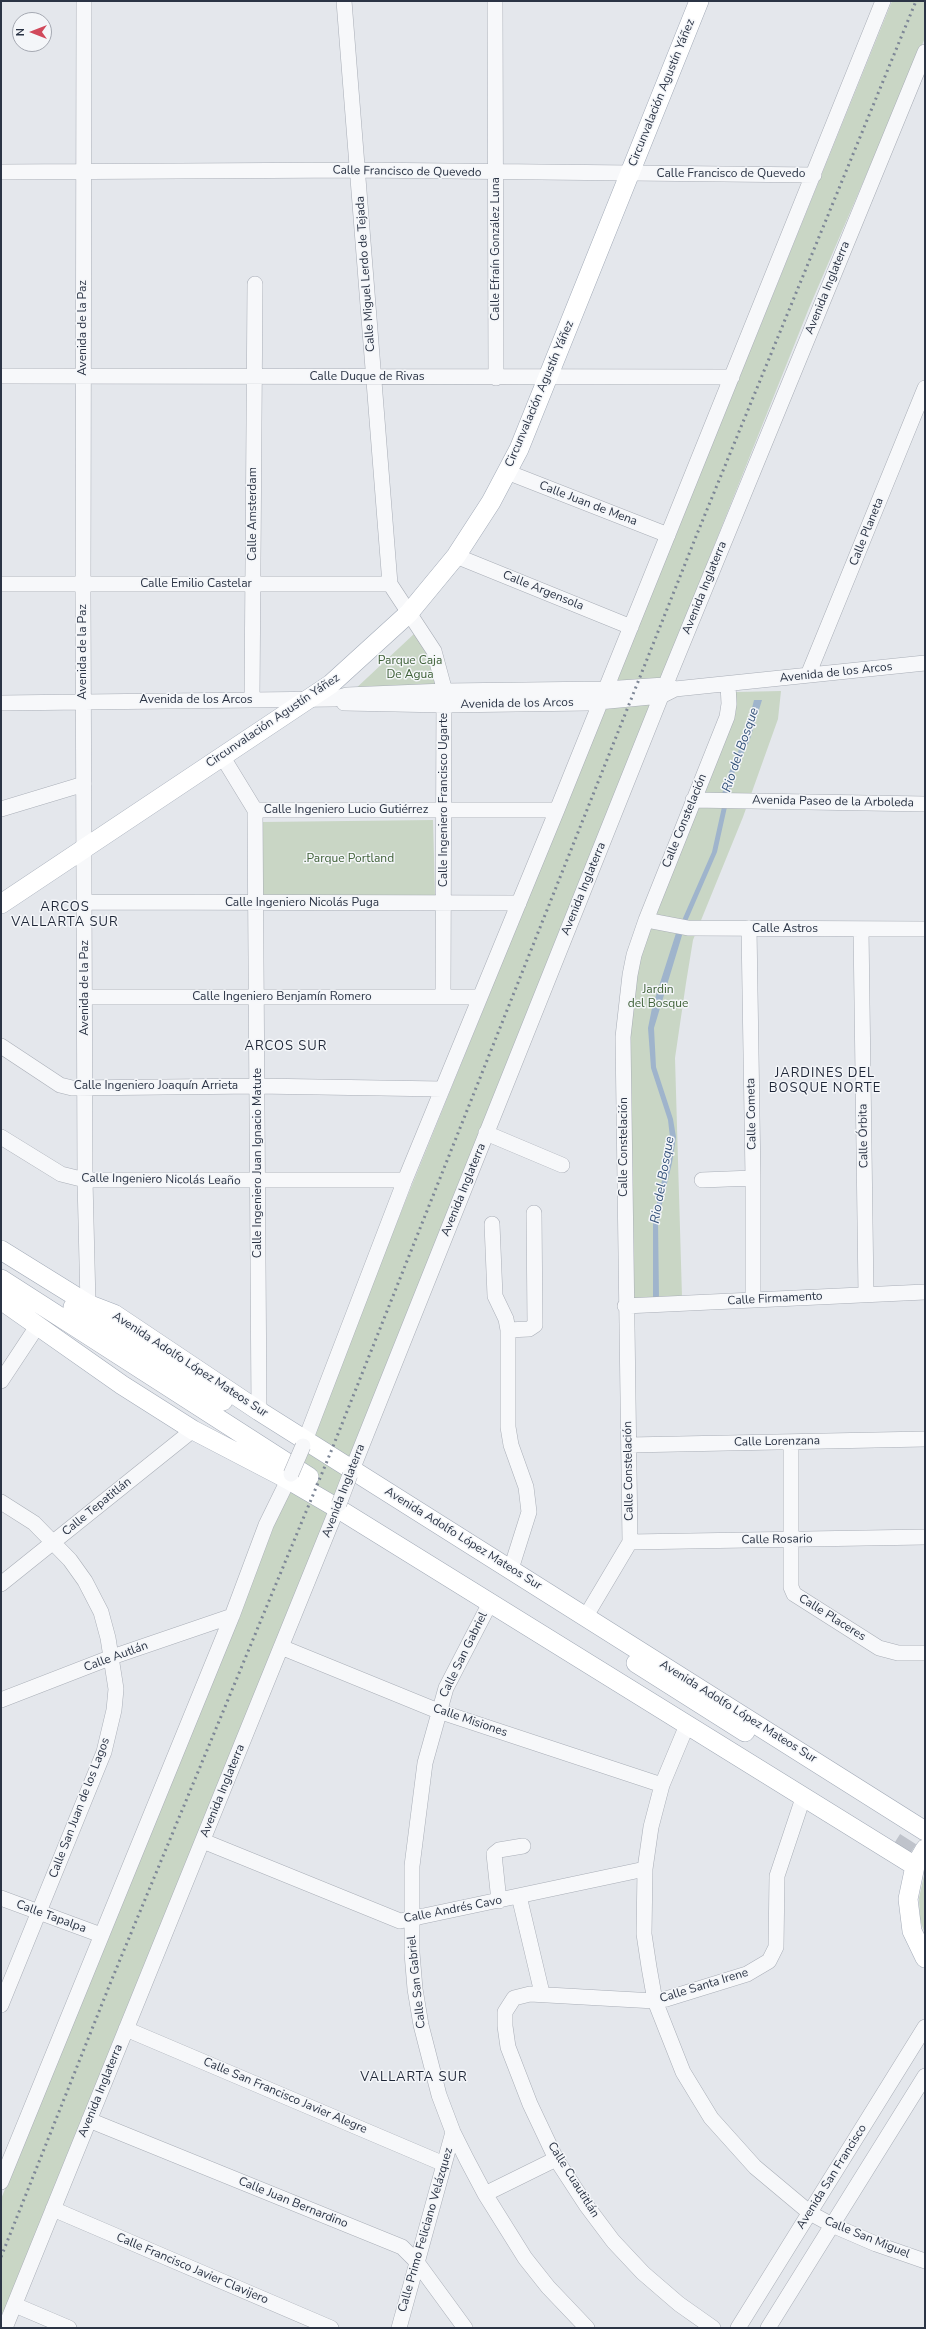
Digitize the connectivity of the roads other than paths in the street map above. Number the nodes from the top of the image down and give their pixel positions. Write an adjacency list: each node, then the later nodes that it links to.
1 (84, 1): 9 (street, Avenida de la Paz)
2 (344, 1): 7 (street, Calle Miguel Lerdo de Tejada)
3 (495, 1): 10 (street, Calle Efraín González Luna)
4 (699, 1): 11 (main road, Circunvalación Agustín Yáñez)
5 (883, 1): 12 (street)
6 (925, 52): 34 (street, Avenida Inglaterra)
7 (358, 170): 9 (street, Calle Francisco de Quevedo); 10 (street, Calle Francisco de Quevedo); 17 (street, Calle Miguel Lerdo de Tejada)
8 (1, 172): 9 (street, Calle Francisco de Quevedo)
9 (84, 172): 15 (street, Avenida de la Paz)
10 (495, 173): 11 (street, Calle Francisco de Quevedo); 19 (street, Calle Efraín González Luna)
11 (630, 174): 12 (street, Calle Francisco de Quevedo); 20 (main road, Circunvalación Agustín Yáñez)
12 (814, 175): 18 (street)
13 (255, 284): 16 (street, Calle Amsterdam)
14 (1, 376): 15 (street, Calle Duque de Rivas)
15 (83, 376): 16 (street, Calle Duque de Rivas); 26 (street, Avenida de la Paz)
16 (254, 377): 17 (street, Calle Duque de Rivas); 27 (street, Calle Amsterdam)
17 (374, 377): 19 (street, Calle Duque de Rivas); 28 (street, Calle Miguel Lerdo de Tejada)
18 (732, 377): 20 (street, Calle Duque de Rivas); 23 (street)
19 (496, 378): 20 (street, Calle Duque de Rivas)
20 (548, 378): 22 (main road, Circunvalación Agustín Yáñez)
21 (925, 388): 32 (street, Calle Planeta)
22 (507, 472): 23 (street, Calle Juan de Mena); 24 (main road, Circunvalación Agustín Yáñez)
23 (668, 535): 30 (street)
24 (456, 556): 29 (main road, Circunvalación Agustín Yáñez); 30 (street, Calle Argensola)
25 (1, 584): 26 (street, Calle Emilio Castelar)
26 (83, 584): 27 (street, Calle Emilio Castelar); 39 (street, Avenida de la Paz)
27 (253, 584): 28 (street, Calle Emilio Castelar); 37 (street, Calle Amsterdam)
28 (390, 584): 29 (street, Calle Miguel Lerdo de Tejada)
29 (409, 613): 36 (street, Calle Ingeniero Francisco Ugarte); 38 (main road, Circunvalación Agustín Yáñez)
30 (630, 627): 35 (street)
31 (925, 664): 32 (street, Avenida de los Arcos)
32 (808, 675): 33 (street, Avenida de los Arcos)
33 (728, 684): 34 (street, Avenida de los Arcos); 43 (street, Calle Constelación)
34 (667, 690): 35 (street, Avenida de los Arcos); 67 (street, Avenida Inglaterra)
35 (603, 695): 36 (street, Avenida de los Arcos); 47 (street)
36 (445, 698): 38 (street, Avenida de los Arcos); 48 (street, Calle Ingeniero Francisco Ugarte)
37 (252, 700): 38 (street, Avenida de los Arcos); 39 (street, Avenida de los Arcos)
38 (308, 700): 41 (main road, Circunvalación Agustín Yáñez)
39 (83, 701): 40 (street, Avenida de los Arcos); 42 (street, Avenida de la Paz)
40 (1, 703)
41 (222, 756): 46 (street); 49 (main road, Circunvalación Agustín Yáñez)
42 (84, 784): 45 (street); 49 (street, Avenida de la Paz)
43 (693, 800): 44 (street, Avenida Paseo de la Arboleda); 55 (street, Calle Constelación)
44 (925, 804)
45 (1, 809)
46 (255, 810): 48 (street, Calle Ingeniero Lucio Gutiérrez); 51 (street, Calle Ingeniero Juan Ignacio Matute)
47 (557, 810): 48 (street, Calle Ingeniero Lucio Gutiérrez); 53 (street)
48 (444, 811): 52 (street, Calle Ingeniero Francisco Ugarte)
49 (84, 848): 50 (street, Avenida de la Paz); 54 (main road, Circunvalación Agustín Yáñez)
50 (84, 902): 51 (street, Calle Ingeniero Nicolás Puga); 59 (street, Avenida de la Paz)
51 (256, 903): 52 (street, Calle Ingeniero Nicolás Puga); 60 (street, Calle Ingeniero Juan Ignacio Matute)
52 (444, 903): 53 (street, Calle Ingeniero Nicolás Puga); 61 (street, Calle Ingeniero Francisco Ugarte)
53 (519, 903): 62 (street)
54 (1, 904)
55 (646, 920): 56 (street, Calle Astros); 85 (street, Calle Constelación)
56 (749, 928): 58 (street, Calle Astros); 70 (street, Calle Cometa)
57 (925, 928): 58 (street, Calle Astros)
58 (861, 929): 81 (street, Calle Órbita)
59 (85, 997): 60 (street, Calle Ingeniero Benjamín Romero); 65 (street, Avenida de la Paz)
60 (257, 997): 61 (street, Calle Ingeniero Benjamín Romero); 64 (street, Calle Ingeniero Juan Ignacio Matute)
61 (443, 997): 62 (street, Calle Ingeniero Benjamín Romero)
62 (480, 997): 66 (street)
63 (1, 1046): 65 (street, Calle Ingeniero Joaquín Arrieta)
64 (257, 1086): 65 (street, Calle Ingeniero Joaquín Arrieta); 66 (street, Calle Ingeniero Joaquín Arrieta); 74 (street, Calle Ingeniero Juan Ignacio Matute)
65 (85, 1088): 71 (street, Avenida de la Paz)
66 (442, 1089): 72 (street)
67 (486, 1133): 69 (street); 98 (street, Avenida Inglaterra)
68 (1, 1137): 71 (street, Calle Ingeniero Nicolás Leaño)
69 (562, 1165)
70 (753, 1178): 73 (street); 83 (street, Calle Cometa)
71 (85, 1180): 74 (street, Calle Ingeniero Nicolás Leaño); 84 (street, Avenida de la Paz)
72 (405, 1180): 74 (street, Calle Ingeniero Nicolás Leaño); 96 (street)
73 (702, 1180)
74 (258, 1181): 91 (street, Calle Ingeniero Juan Ignacio Matute)
75 (534, 1213): 87 (street)
76 (492, 1224): 87 (street)
77 (1, 1250): 84 (main road, Avenida Adolfo López Mateos Sur)
78 (1, 1262): 90 (main road, Avenida Adolfo López Mateos Sur)
79 (1, 1279): 93 (main road, Avenida Adolfo López Mateos Sur)
80 (925, 1292): 81 (street, Calle Firmamento)
81 (866, 1294): 83 (street, Calle Firmamento)
82 (1, 1300): 86 (main road)
83 (753, 1300): 85 (street, Calle Firmamento)
84 (88, 1304): 90 (main road); 91 (main road, Avenida Adolfo López Mateos Sur)
85 (625, 1306): 97 (street, Calle Constelación)
86 (38, 1325): 88 (street); 89 (main road)
87 (507, 1325): 106 (street)
88 (1, 1381)
89 (122, 1385): 92 (main road); 93 (main road)
90 (228, 1405): 114 (main road, Avenida Adolfo López Mateos Sur)
91 (258, 1410): 96 (main road, Avenida Adolfo López Mateos Sur)
92 (193, 1430): 99 (main road); 104 (street, Calle Tepatitlán)
93 (238, 1432): 114 (main road, Avenida Adolfo López Mateos Sur)
94 (925, 1439): 95 (street, Calle Lorenzana)
95 (791, 1442): 97 (street, Calle Lorenzana); 103 (street, Calle Placeres)
96 (304, 1443): 98 (main road, Avenida Adolfo López Mateos Sur); 99 (street, bridge)
97 (629, 1445): 105 (street, Calle Constelación)
98 (351, 1472): 101 (street, Avenida Inglaterra, bridge); 106 (main road, Avenida Adolfo López Mateos Sur)
99 (290, 1477): 101 (main road); 109 (street)
100 (1, 1502): 104 (street, Calle San Juan de los Lagos)
101 (338, 1506): 108 (main road); 111 (street, Avenida Inglaterra)
102 (925, 1537): 103 (street, Calle Rosario)
103 (791, 1539): 105 (street, Calle Rosario); 112 (street, Calle Placeres)
104 (53, 1542): 107 (street, Calle Tepatitlán); 113 (street, Calle San Juan de los Lagos)
105 (630, 1542): 110 (street)
106 (511, 1569): 110 (main road, Avenida Adolfo López Mateos Sur)
107 (1, 1584)
108 (490, 1603): 117 (street, Calle San Gabriel); 118 (main road)
109 (232, 1616): 113 (street, Calle Autlán); 134 (street)
110 (586, 1616): 115 (main road, Avenida Adolfo López Mateos Sur)
111 (281, 1647): 117 (street, Calle Misiones); 124 (street, Avenida Inglaterra)
112 (925, 1653)
113 (112, 1657): 116 (street, Calle Autlán); 132 (street, Calle San Juan de los Lagos)
114 (623, 1664): 115 (main road); 118 (main road); 123 (main road, Avenida Adolfo López Mateos Sur)
115 (680, 1675): 122 (main road, Avenida Adolfo López Mateos Sur)
116 (1, 1700)
117 (438, 1711): 120 (street, Calle Misiones); 133 (street, Calle San Gabriel)
118 (664, 1712): 119 (main road)
119 (687, 1725): 120 (street, Calle San Miguel); 121 (main road)
120 (662, 1785): 128 (street, Calle San Miguel)
121 (803, 1798): 127 (main road); 137 (street, Calle Santa Irene)
122 (925, 1831)
123 (898, 1837)
124 (203, 1841): 133 (street, Calle Andrés Cavo); 140 (street, Avenida Inglaterra)
125 (524, 1846): 131 (street)
126 (925, 1849): 127 (main road)
127 (914, 1866): 135 (main road)
128 (645, 1869): 129 (street, Calle Andrés Cavo); 137 (street, Calle San Miguel)
129 (519, 1896): 131 (street, Calle Andrés Cavo); 136 (street)
130 (1, 1898): 132 (street, Calle Tapalpa)
131 (499, 1901): 133 (street, Calle Andrés Cavo)
132 (39, 1912): 134 (street, Calle Tapalpa); 138 (street, Calle San Juan de los Lagos)
133 (411, 1920): 143 (street, Calle San Gabriel)
134 (101, 1935): 148 (street)
135 (925, 1958)
136 (542, 1993): 137 (street, Calle Santa Irene); 145 (street, Calle Cuautitlán)
137 (655, 2001): 151 (street, Calle San Miguel)
138 (1, 2005)
139 (925, 2027): 144 (street, Avenida San Francisco)
140 (126, 2029): 142 (street, Avenida Inglaterra); 147 (street, Calle San Francisco Javier Alegre)
141 (925, 2076): 146 (street)
142 (89, 2120): 150 (street, Avenida Inglaterra); 153 (street, Calle Juan Bernardino)
143 (453, 2132): 147 (street, Calle Primo Feliciano Velázquez); 149 (street, Calle San Gabriel)
144 (851, 2146): 146 (street); 151 (street, Avenida San Francisco)
145 (556, 2159): 149 (street); 162 (street, Calle Cuautitlán)
146 (873, 2160): 152 (street)
147 (444, 2164): 153 (street, Calle Primo Feliciano Velázquez)
148 (1, 2182)
149 (485, 2194): 161 (street, Calle San Gabriel)
150 (53, 2209): 155 (street, Avenida Inglaterra); 158 (street, Calle Francisco Javier Clavijero)
151 (810, 2213): 152 (street, Calle San Miguel); 163 (street, Avenida San Francisco)
152 (832, 2226): 154 (street, Calle San Miguel); 164 (street)
153 (416, 2261): 159 (street, Calle Primo Feliciano Velázquez); 160 (street, Calle Juan Bernardino)
154 (925, 2261)
155 (14, 2305): 156 (street, Avenida Inglaterra); 157 (street)
156 (5, 2328)
157 (68, 2328)
158 (331, 2328)
159 (399, 2328)
160 (465, 2328)
161 (587, 2328)
162 (712, 2328)
163 (738, 2328)
164 (768, 2328)

